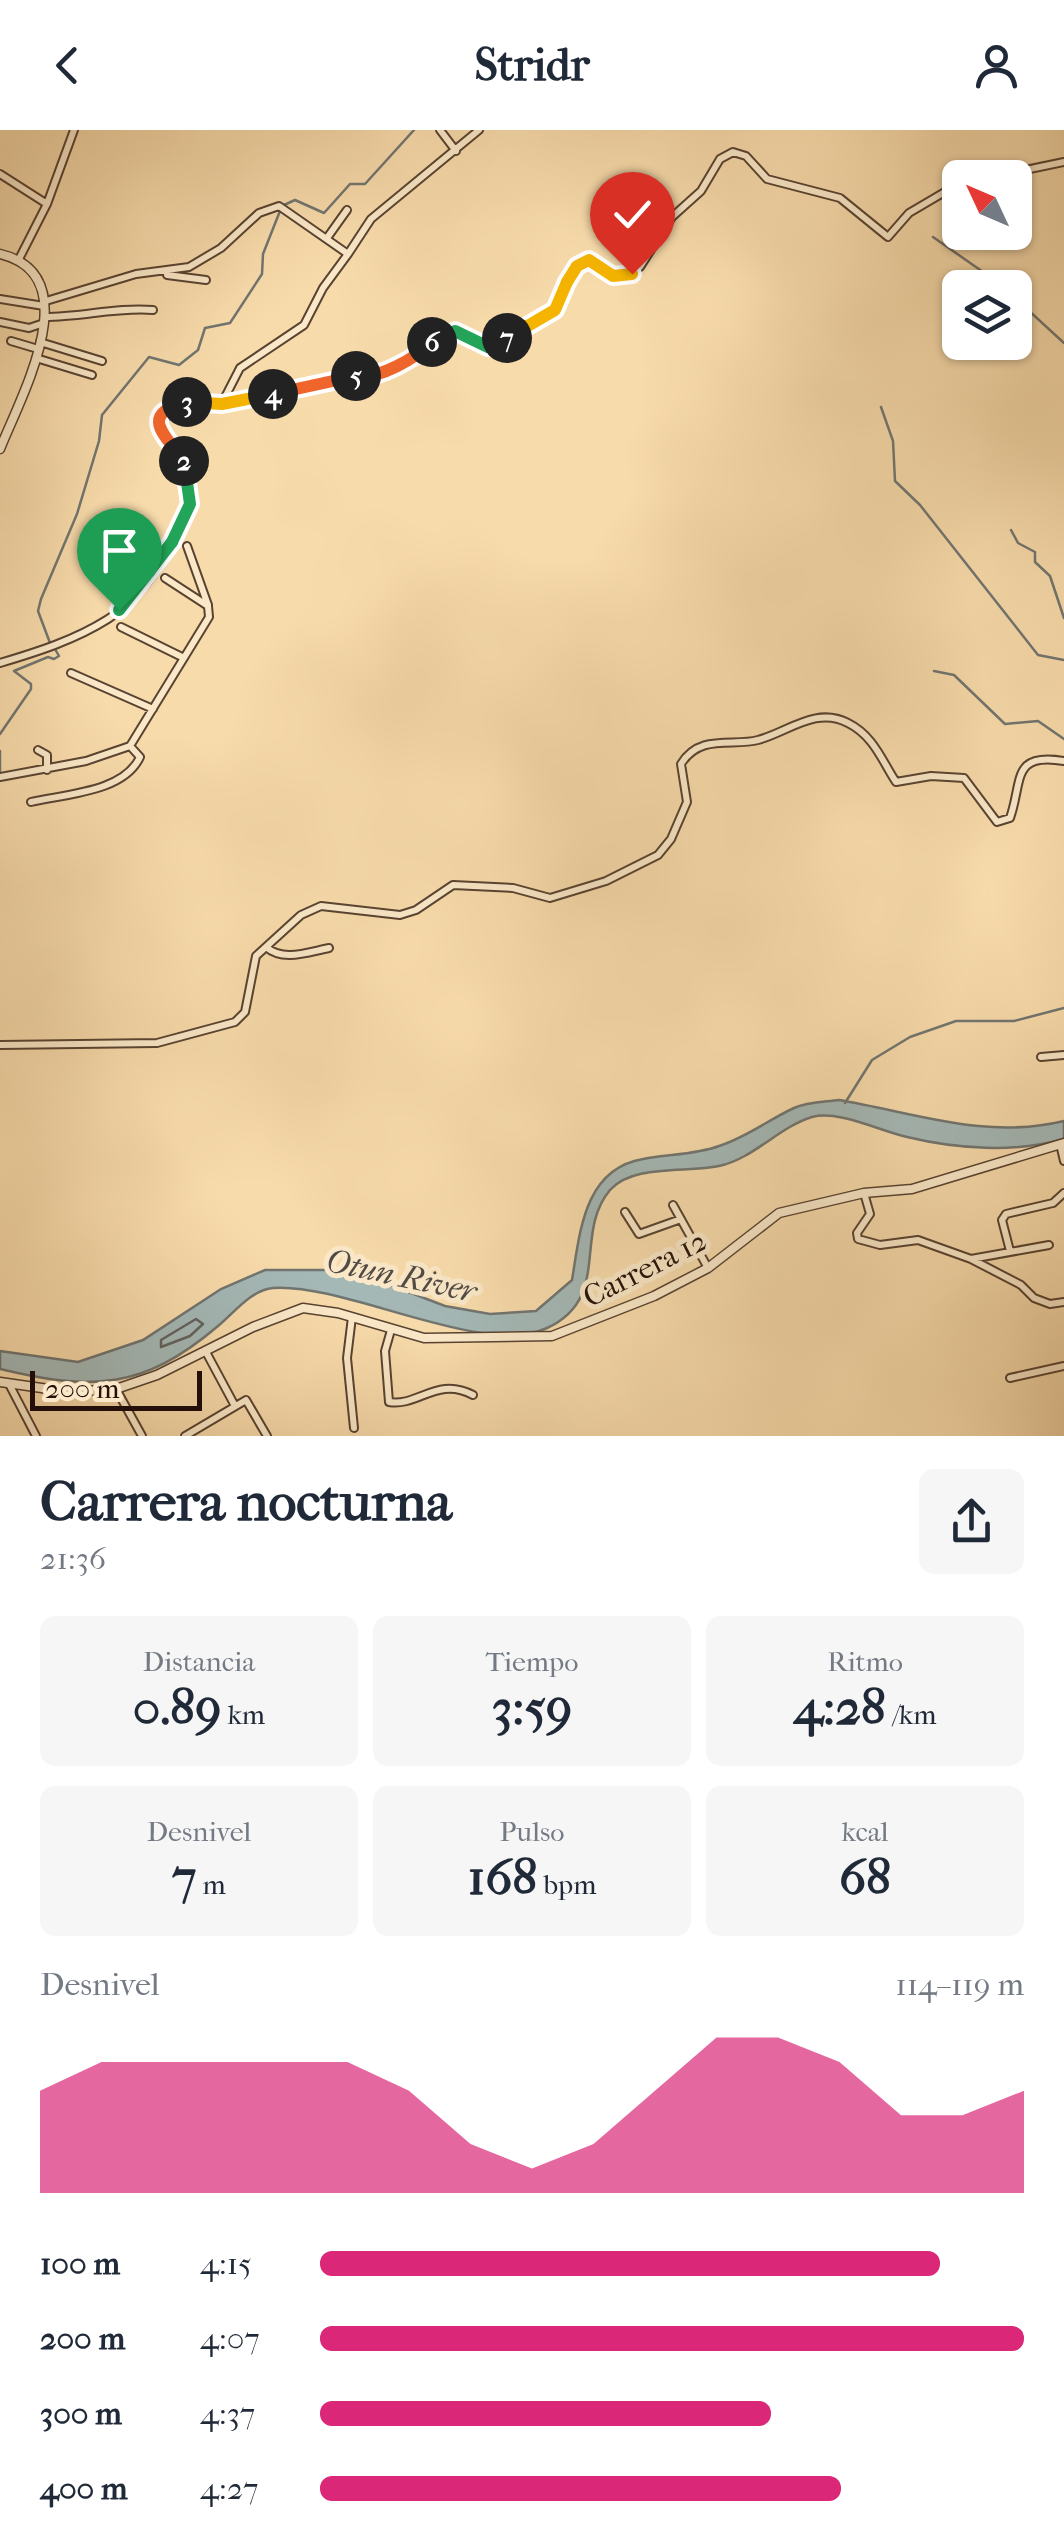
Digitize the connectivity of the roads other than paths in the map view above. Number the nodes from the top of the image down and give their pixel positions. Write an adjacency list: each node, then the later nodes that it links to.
1 (74, 130): 9 (street)
2 (440, 130): 4 (street)
3 (480, 130): 4 (street)
4 (456, 151): 13 (street)
5 (1064, 162): 6 (street)
6 (1032, 169)
7 (0, 174): 9 (street)
8 (942, 193): 26 (street)
9 (48, 204): 14 (street)
10 (347, 210): 11 (street)
11 (326, 238): 13 (street); 15 (street)
12 (0, 254): 14 (street)
13 (348, 254): 26 (street)
14 (19, 258): 18 (street)
15 (151, 273): 16 (street); 18 (street)
16 (206, 280)
17 (0, 299): 18 (street)
18 (45, 304): 20 (street)
19 (153, 310): 20 (street)
20 (44, 320): 21 (street); 23 (street)
21 (0, 322)
22 (11, 341): 23 (street)
23 (38, 349): 24 (street); 25 (street); 27 (street)
24 (102, 360)
25 (92, 374)
26 (222, 404): 33 (street)
27 (0, 448)
28 (187, 546): 30 (street)
29 (165, 578): 30 (street)
30 (208, 606): 32 (street)
31 (120, 627): 32 (street)
32 (184, 658): 35 (street)
33 (0, 663)
34 (71, 673): 35 (street)
35 (153, 709): 36 (street)
36 (130, 746): 39 (street); 41 (street)
37 (38, 750): 39 (street)
38 (1064, 761): 42 (street)
39 (48, 770): 40 (street)
40 (0, 777)
41 (31, 802)
42 (266, 947): 43 (street); 44 (street)
43 (329, 948)
44 (0, 1045)
45 (1064, 1054): 46 (street)
46 (1042, 1058)
47 (1062, 1144): 48 (street); 49 (street, Carrera 12)
48 (1064, 1160)
49 (864, 1193): 56 (street); 57 (street, Carrera 12)
50 (1064, 1194): 55 (street)
51 (673, 1204): 53 (street)
52 (624, 1212): 53 (street)
53 (681, 1220): 57 (street)
54 (1049, 1245): 55 (street)
55 (1010, 1251): 56 (street)
56 (971, 1259): 58 (street)
57 (708, 1268): 60 (street, Carrera 12)
58 (1064, 1302)
59 (352, 1317): 60 (street, Carrera 12); 61 (street, Carrera 12); 68 (street)
60 (391, 1330): 66 (street)
61 (206, 1352): 65 (street, Carrera 12); 67 (street)
62 (1064, 1366): 63 (street)
63 (1010, 1378)
64 (4, 1383): 65 (street, Carrera 12); 69 (street)
65 (116, 1389): 70 (street)
66 (473, 1395)
67 (235, 1406): 71 (street); 72 (street)
68 (354, 1428)
69 (36, 1436)
70 (142, 1436)
71 (185, 1436)
72 (267, 1436)

